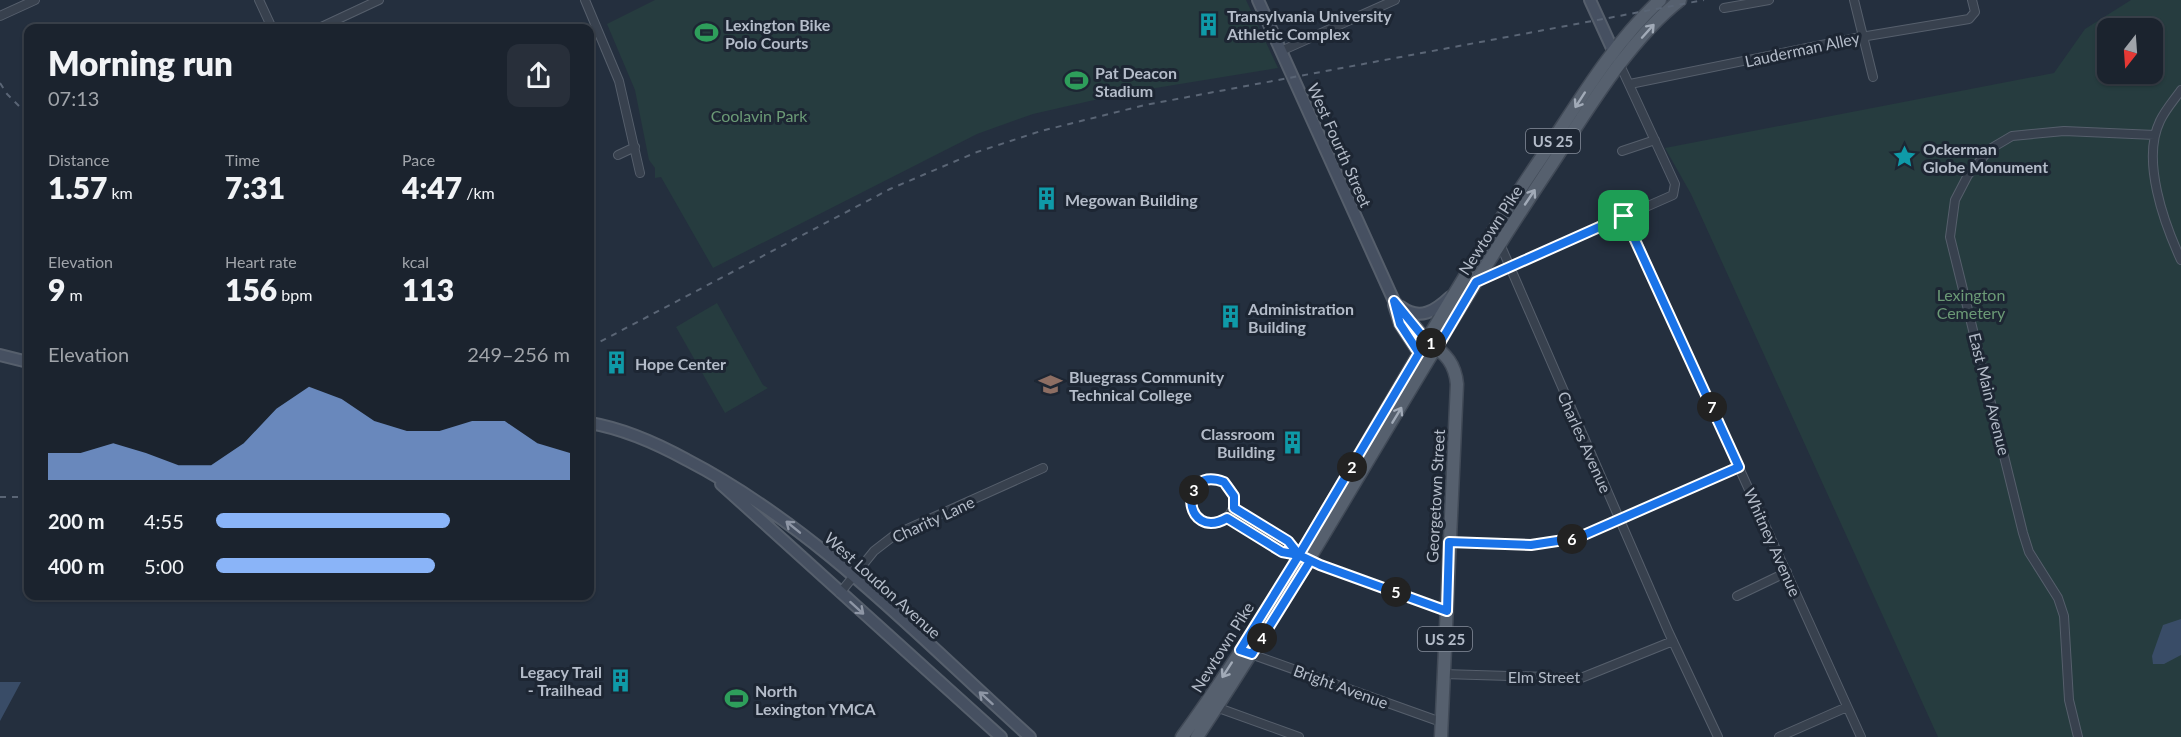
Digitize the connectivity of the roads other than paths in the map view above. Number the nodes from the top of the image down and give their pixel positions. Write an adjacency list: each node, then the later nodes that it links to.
1 (35, 0): 14 (street)
2 (259, 0): 15 (street)
3 (379, 0): 16 (street)
4 (585, 0): 26 (street)
5 (1258, 0): 18 (main road, West Fourth Street)
6 (1395, 0): 18 (street)
7 (1590, 0): 19 (main road)
8 (1660, 0): 19 (main road, Newtown Pike / US 25)
9 (1680, 0): 20 (main road, Newtown Pike / US 25, one-way to 9)
10 (1769, 0): 13 (street)
11 (1854, 0): 17 (street)
12 (1972, 0): 17 (street, Lauderman Alley)
13 (1724, 8)
14 (0, 16)
15 (270, 24)
16 (328, 24)
17 (1861, 37): 21 (street); 22 (street, Lauderman Alley)
18 (1281, 51): 36 (main road, West Fourth Street)
19 (1613, 51): 20 (main road); 35 (main road, Newtown Pike / US 25, one-way to 35)
20 (1620, 65): 22 (street); 31 (main road, Newtown Pike / US 25, one-way to 20)
21 (1873, 77)
22 (1630, 84): 25 (street)
23 (2181, 90): 24 (street)
24 (2155, 135): 32 (street); 70 (street, East Main Avenue)
25 (1655, 140): 27 (street); 30 (street)
26 (635, 147): 28 (street); 29 (street)
27 (1622, 151)
28 (618, 155)
29 (640, 173)
30 (1624, 216): 33 (street); 42 (street, Whitney Avenue)
31 (1500, 244): 33 (street, Charles Avenue); 34 (main road, Newtown Pike / US 25)
32 (2181, 260)
33 (1510, 266): 34 (street); 47 (street, Charles Avenue)
34 (1476, 282): 37 (main road, Newtown Pike / US 25)
35 (1455, 294): 36 (main road); 37 (main road, Newtown Pike / US 25)
36 (1394, 301): 37 (main road, West Fourth Street); 38 (main road, West Fourth Street)
37 (1432, 344): 38 (main road, Newtown Pike); 48 (main road, Georgetown Street / US 25); 49 (main road, Newtown Pike, one-way to 37)
38 (1419, 353): 49 (main road, Newtown Pike)
39 (0, 355): 40 (main road)
40 (24, 361)
41 (594, 424): 44 (main road, West Loudon Avenue)
42 (1739, 467): 47 (street); 50 (street, Whitney Avenue)
43 (1043, 468): 51 (street, Charity Lane)
44 (705, 469): 51 (main road, West Loudon Avenue, one-way to 44); 52 (main road, West Loudon Avenue)
45 (1234, 508): 46 (street); 46 (street); 49 (street)
46 (1227, 518): 49 (street)
47 (1620, 520): 48 (street); 55 (street, Charles Avenue)
48 (1449, 542): 54 (main road, Georgetown Street / US 25)
49 (1304, 558): 54 (street); 56 (main road, Newtown Pike)
50 (1787, 572): 53 (street); 59 (street, Whitney Avenue)
51 (854, 577): 52 (street, Charity Lane); 62 (main road, West Loudon Avenue, one-way to 51)
52 (840, 593): 61 (main road, West Loudon Avenue, one-way to 61)
53 (1737, 596)
54 (1447, 611): 57 (main road, Georgetown Street / US 25)
55 (1672, 641): 57 (street, Elm Street); 67 (street, Charles Avenue)
56 (1246, 652): 58 (main road, Newtown Pike); 60 (street, Bright Avenue)
57 (1443, 674): 60 (main road, Georgetown Street / US 25)
58 (1211, 706): 63 (main road, Newtown Pike); 64 (main road, Newtown Pike); 65 (street)
59 (1847, 707): 68 (street); 69 (street, Whitney Avenue)
60 (1441, 722): 66 (main road, Georgetown Street / US 25)
61 (1001, 737)
62 (1030, 737)
63 (1182, 737)
64 (1197, 737)
65 (1299, 737)
66 (1441, 737)
67 (1718, 737)
68 (1779, 737)
69 (1861, 737)
70 (2078, 737)

